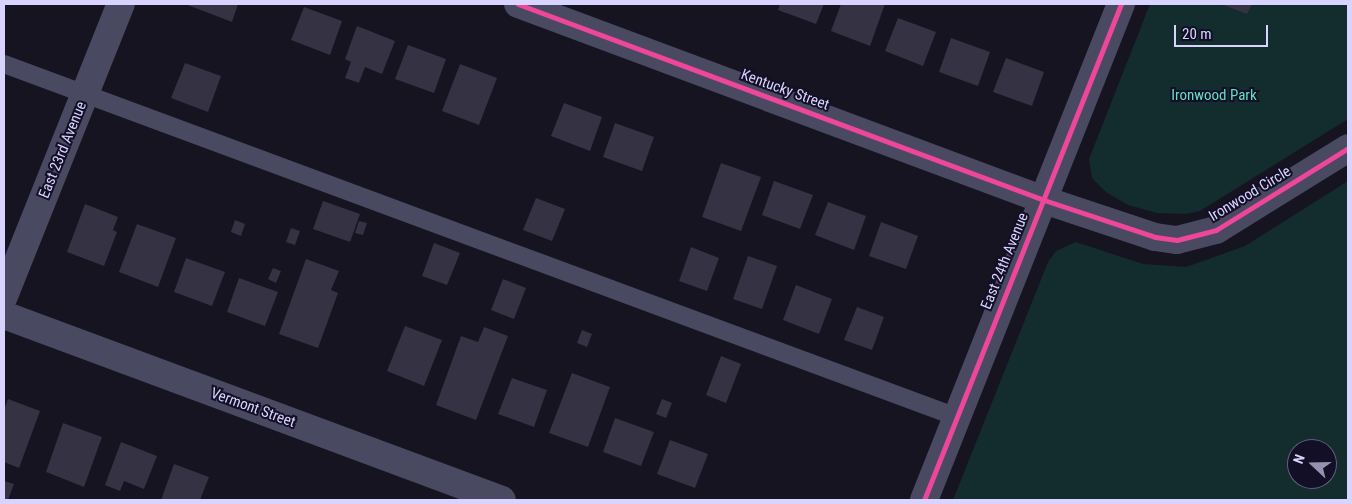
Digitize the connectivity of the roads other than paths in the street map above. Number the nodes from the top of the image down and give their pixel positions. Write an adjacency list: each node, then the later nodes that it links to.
1 (121, 4): 5 (street, East 23rd Avenue)
2 (518, 4): 7 (street, Kentucky Street)
3 (1121, 4): 7 (street, East 24th Avenue)
4 (4, 64): 5 (lane)
5 (85, 94): 8 (street, East 23rd Avenue); 10 (lane)
6 (1348, 148): 7 (street, Ironwood Circle)
7 (1044, 200): 10 (street, East 24th Avenue)
8 (4, 296)
9 (4, 315): 11 (street, Vermont Street)
10 (957, 418): 12 (street, East 24th Avenue)
11 (502, 500)
12 (924, 500)

